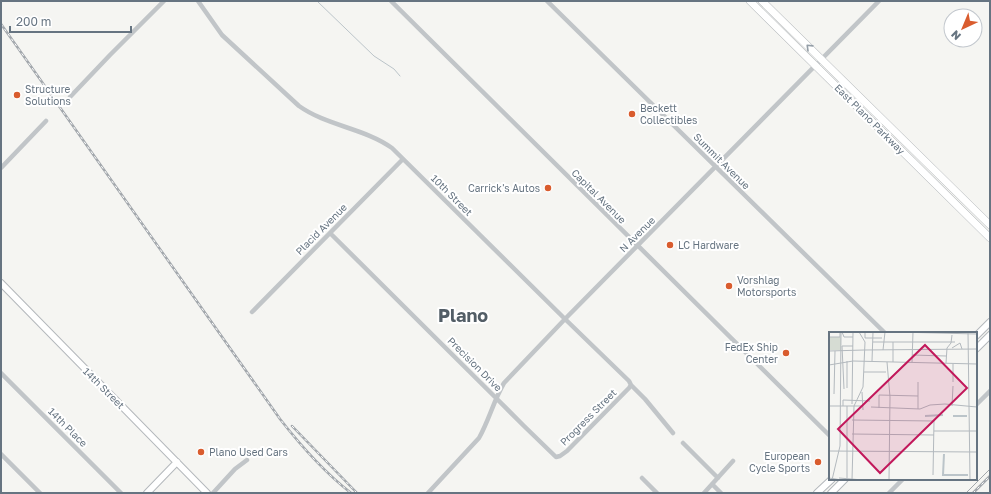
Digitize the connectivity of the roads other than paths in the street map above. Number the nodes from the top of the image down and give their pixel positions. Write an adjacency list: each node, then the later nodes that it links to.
1 (164, 1): 12 (street)
2 (198, 1): 16 (street, 10th Street)
3 (391, 1): 26 (street, Capital Avenue)
4 (547, 1): 18 (street, Summit Avenue)
5 (750, 1): 9 (main road, East Plano Parkway)
6 (762, 1): 8 (main road, East Plano Parkway)
7 (879, 1): 10 (street, N Avenue)
8 (774, 13): 9 (main road); 10 (main road, East Plano Parkway, one-way to 8)
9 (768, 19): 11 (main road, East Plano Parkway)
10 (822, 60): 11 (street, N Avenue); 13 (main road, East Plano Parkway)
11 (816, 66): 14 (main road, East Plano Parkway); 18 (street, N Avenue)
12 (70, 98)
13 (873, 110): 14 (main road); 17 (main road, East Plano Parkway)
14 (866, 116): 20 (main road, East Plano Parkway)
15 (46, 121): 19 (street)
16 (403, 159): 24 (street, Placid Avenue); 29 (street, 10th Street)
17 (927, 163): 20 (main road); 21 (main road, East Plano Parkway)
18 (716, 167): 26 (street, N Avenue); 31 (street, Summit Avenue)
19 (1, 168)
20 (920, 170): 22 (main road, East Plano Parkway)
21 (957, 193): 22 (main road); 23 (main road, East Plano Parkway)
22 (954, 203): 25 (main road, East Plano Parkway)
23 (990, 225)
24 (330, 232): 28 (street, Placid Avenue); 38 (street, Precision Drive)
25 (989, 234)
26 (638, 246): 29 (street, N Avenue); 41 (street, Capital Avenue)
27 (1, 283): 46 (main road, 14th Street)
28 (252, 312)
29 (565, 319): 36 (street, 10th Street); 38 (street, N Avenue)
30 (990, 322): 32 (main road)
31 (884, 332)
32 (978, 334): 33 (main road)
33 (988, 337): 34 (main road)
34 (977, 348)
35 (1, 373): 55 (street, 14th Place)
36 (631, 385): 40 (street, 10th Street); 44 (street, Progress Street)
37 (990, 391): 39 (street)
38 (496, 398): 44 (street, Precision Drive); 59 (street, N Avenue)
39 (977, 404)
40 (673, 433)
41 (829, 435)
42 (683, 443): 49 (street)
43 (1, 454): 54 (street)
44 (556, 457)
45 (247, 460): 58 (street)
46 (177, 462): 56 (main road); 57 (main road, 14th Street)
47 (733, 462): 49 (street)
48 (642, 478): 60 (street)
49 (718, 478): 53 (street)
50 (831, 480): 63 (main road)
51 (844, 480): 64 (main road)
52 (902, 480): 65 (street)
53 (712, 484): 61 (street); 62 (street)
54 (40, 493)
55 (121, 493)
56 (147, 493)
57 (207, 493)
58 (213, 493)
59 (428, 493)
60 (657, 493)
61 (704, 493)
62 (721, 493)
63 (817, 493)
64 (830, 493)
65 (889, 493)

